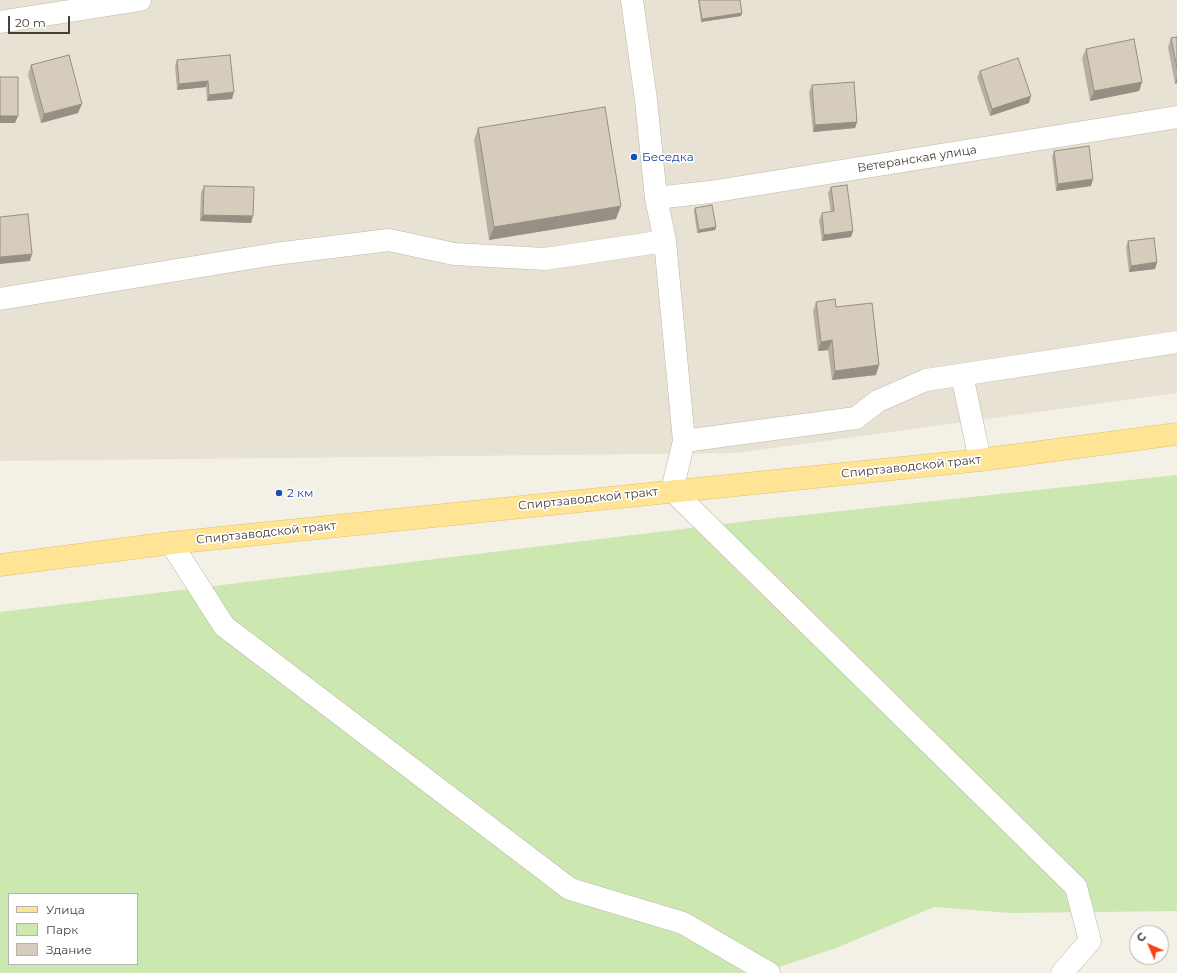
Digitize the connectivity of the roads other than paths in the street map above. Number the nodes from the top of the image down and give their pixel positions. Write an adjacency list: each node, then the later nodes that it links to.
1 (140, 0): 3 (street)
2 (632, 0): 6 (street)
3 (91, 4): 4 (street)
4 (0, 22)
5 (1177, 117): 6 (street, Ветеранская улица)
6 (656, 198): 7 (street)
7 (665, 241): 8 (street); 12 (street)
8 (0, 299)
9 (1177, 342): 10 (street)
10 (962, 375): 12 (street); 13 (street)
11 (1177, 434): 13 (main road, Спиртзаводской тракт)
12 (684, 441): 14 (street)
13 (980, 460): 14 (main road, Спиртзаводской тракт)
14 (672, 490): 15 (main road, Спиртзаводской тракт); 18 (street)
15 (171, 543): 16 (main road, Спиртзаводской тракт); 17 (street)
16 (0, 565)
17 (769, 973)
18 (1062, 973)

